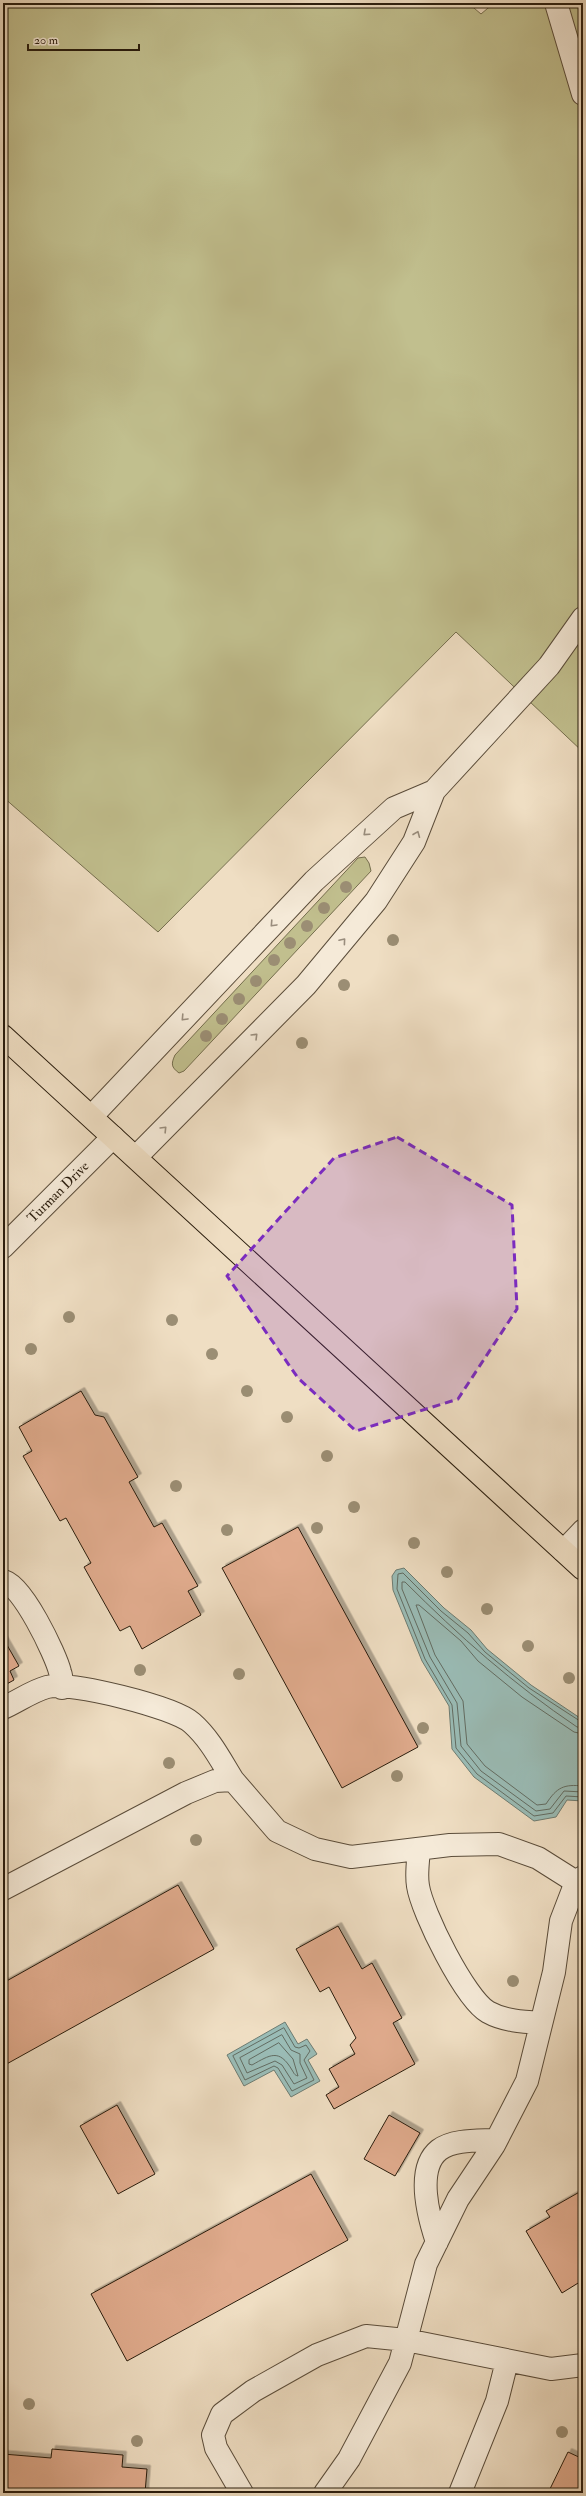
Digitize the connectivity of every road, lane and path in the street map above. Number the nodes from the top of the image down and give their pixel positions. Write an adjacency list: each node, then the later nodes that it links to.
1 (556, 3): 2 (street)
2 (583, 94)
3 (583, 618): 4 (street)
4 (434, 791): 6 (street, one-way to 6); 8 (street, one-way to 4)
5 (3, 1036): 6 (main road)
6 (92, 1116): 7 (main road)
7 (113, 1137): 8 (main road); 9 (street, Turman Drive)
8 (136, 1157): 11 (main road)
9 (3, 1247)
10 (583, 1530): 11 (lane)
11 (563, 1550): 12 (main road)
12 (583, 1569)
13 (3, 1581): 14 (street)
14 (62, 1688): 15 (street); 16 (street)
15 (3, 1708)
16 (233, 1780): 17 (street); 19 (street)
17 (419, 1850): 18 (street); 20 (street)
18 (579, 1880): 20 (street)
19 (3, 1889)
20 (541, 2023): 21 (street)
21 (496, 2140): 22 (street); 22 (street)
22 (437, 2242): 23 (street)
23 (406, 2340): 24 (street); 26 (street); 27 (street)
24 (507, 2361): 25 (street); 28 (street)
25 (583, 2365)
26 (242, 2493)
27 (325, 2493)
28 (460, 2493)

